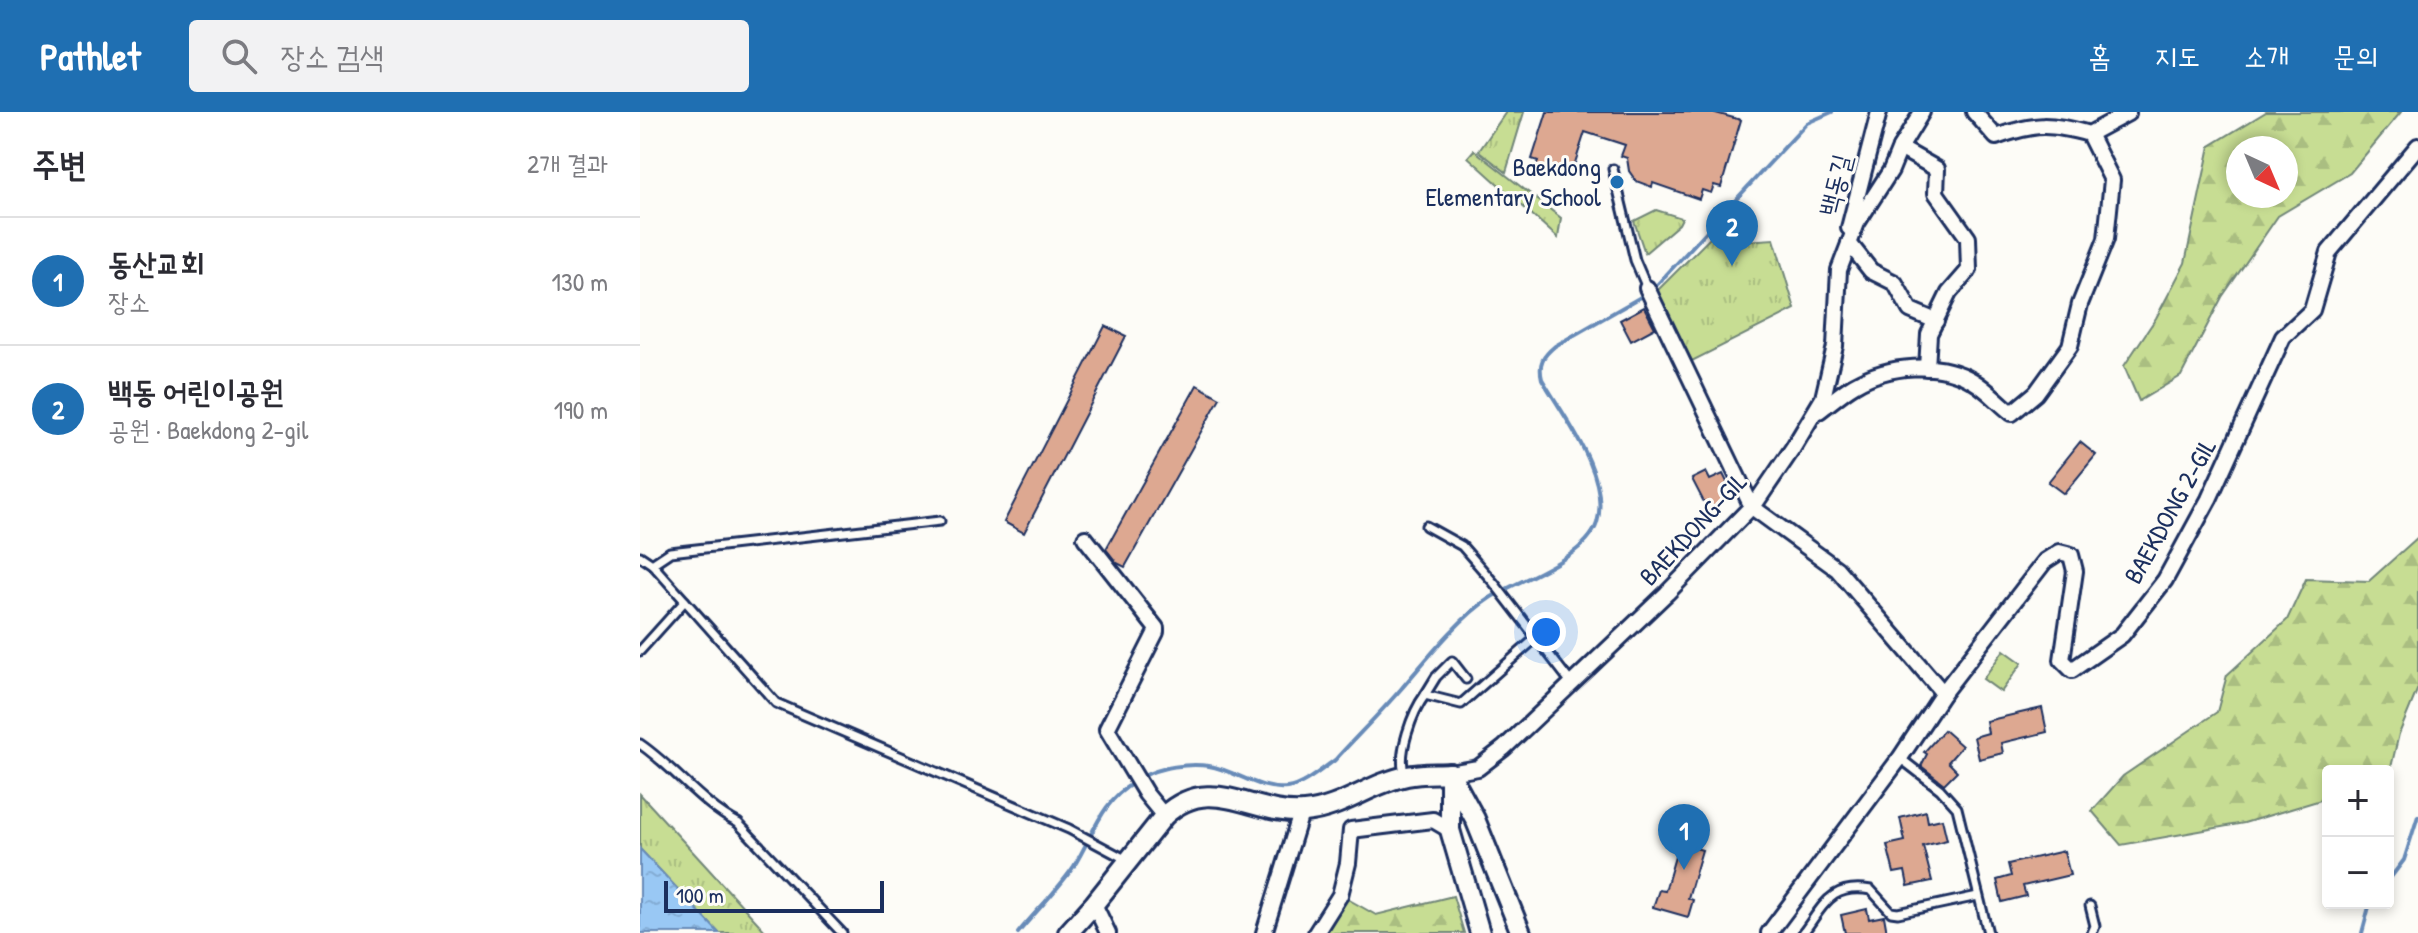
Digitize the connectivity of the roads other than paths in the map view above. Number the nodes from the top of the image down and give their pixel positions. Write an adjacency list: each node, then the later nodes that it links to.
1 (1879, 112): 10 (street, 백동길)
2 (1922, 112): 7 (street, BAEKDONG-GIL)
3 (1974, 112): 5 (street)
4 (2128, 113): 5 (street)
5 (2089, 134): 13 (street)
6 (2418, 146): 26 (street, BAEKDONG 2-GIL)
7 (1900, 148): 9 (street, BAEKDONG-GIL); 12 (street)
8 (1613, 169): 11 (lane)
9 (1849, 243): 10 (street, BAEKDONG-GIL); 12 (street)
10 (1839, 270): 14 (street, BAEKDONG-GIL)
11 (1647, 288): 15 (street)
12 (1936, 321): 13 (street)
13 (1927, 368): 14 (street)
14 (1811, 417): 15 (street, BAEKDONG-GIL)
15 (1752, 507): 25 (street, BAEKDONG-GIL); 26 (street)
16 (940, 521): 20 (lane)
17 (1426, 526): 22 (lane)
18 (1085, 538): 33 (street)
19 (640, 556): 20 (lane)
20 (652, 564): 21 (lane)
21 (685, 601): 23 (lane); 35 (lane)
22 (1536, 638): 25 (lane); 27 (lane)
23 (640, 651)
24 (1466, 679): 27 (lane)
25 (1572, 684): 30 (street, BAEKDONG-GIL)
26 (1943, 693): 29 (street)
27 (1425, 695): 31 (lane)
28 (640, 744): 41 (lane)
29 (1900, 758): 36 (lane); 48 (street)
30 (1450, 773): 31 (street); 34 (street); 37 (street)
31 (1406, 776): 32 (street)
32 (1301, 813): 33 (street); 44 (street)
33 (1164, 816): 35 (street)
34 (1450, 830): 40 (street); 45 (street)
35 (1121, 856): 38 (street)
36 (1978, 896): 49 (lane); 50 (lane)
37 (1507, 899): 40 (street); 47 (street)
38 (1094, 904): 42 (street); 43 (street)
39 (2090, 906): 51 (lane)
40 (1474, 909): 46 (street)
41 (842, 933)
42 (1068, 933)
43 (1108, 933)
44 (1264, 933)
45 (1316, 933)
46 (1480, 933)
47 (1521, 933)
48 (1769, 933)
49 (1803, 933)
50 (1988, 933)
51 (2092, 933)

